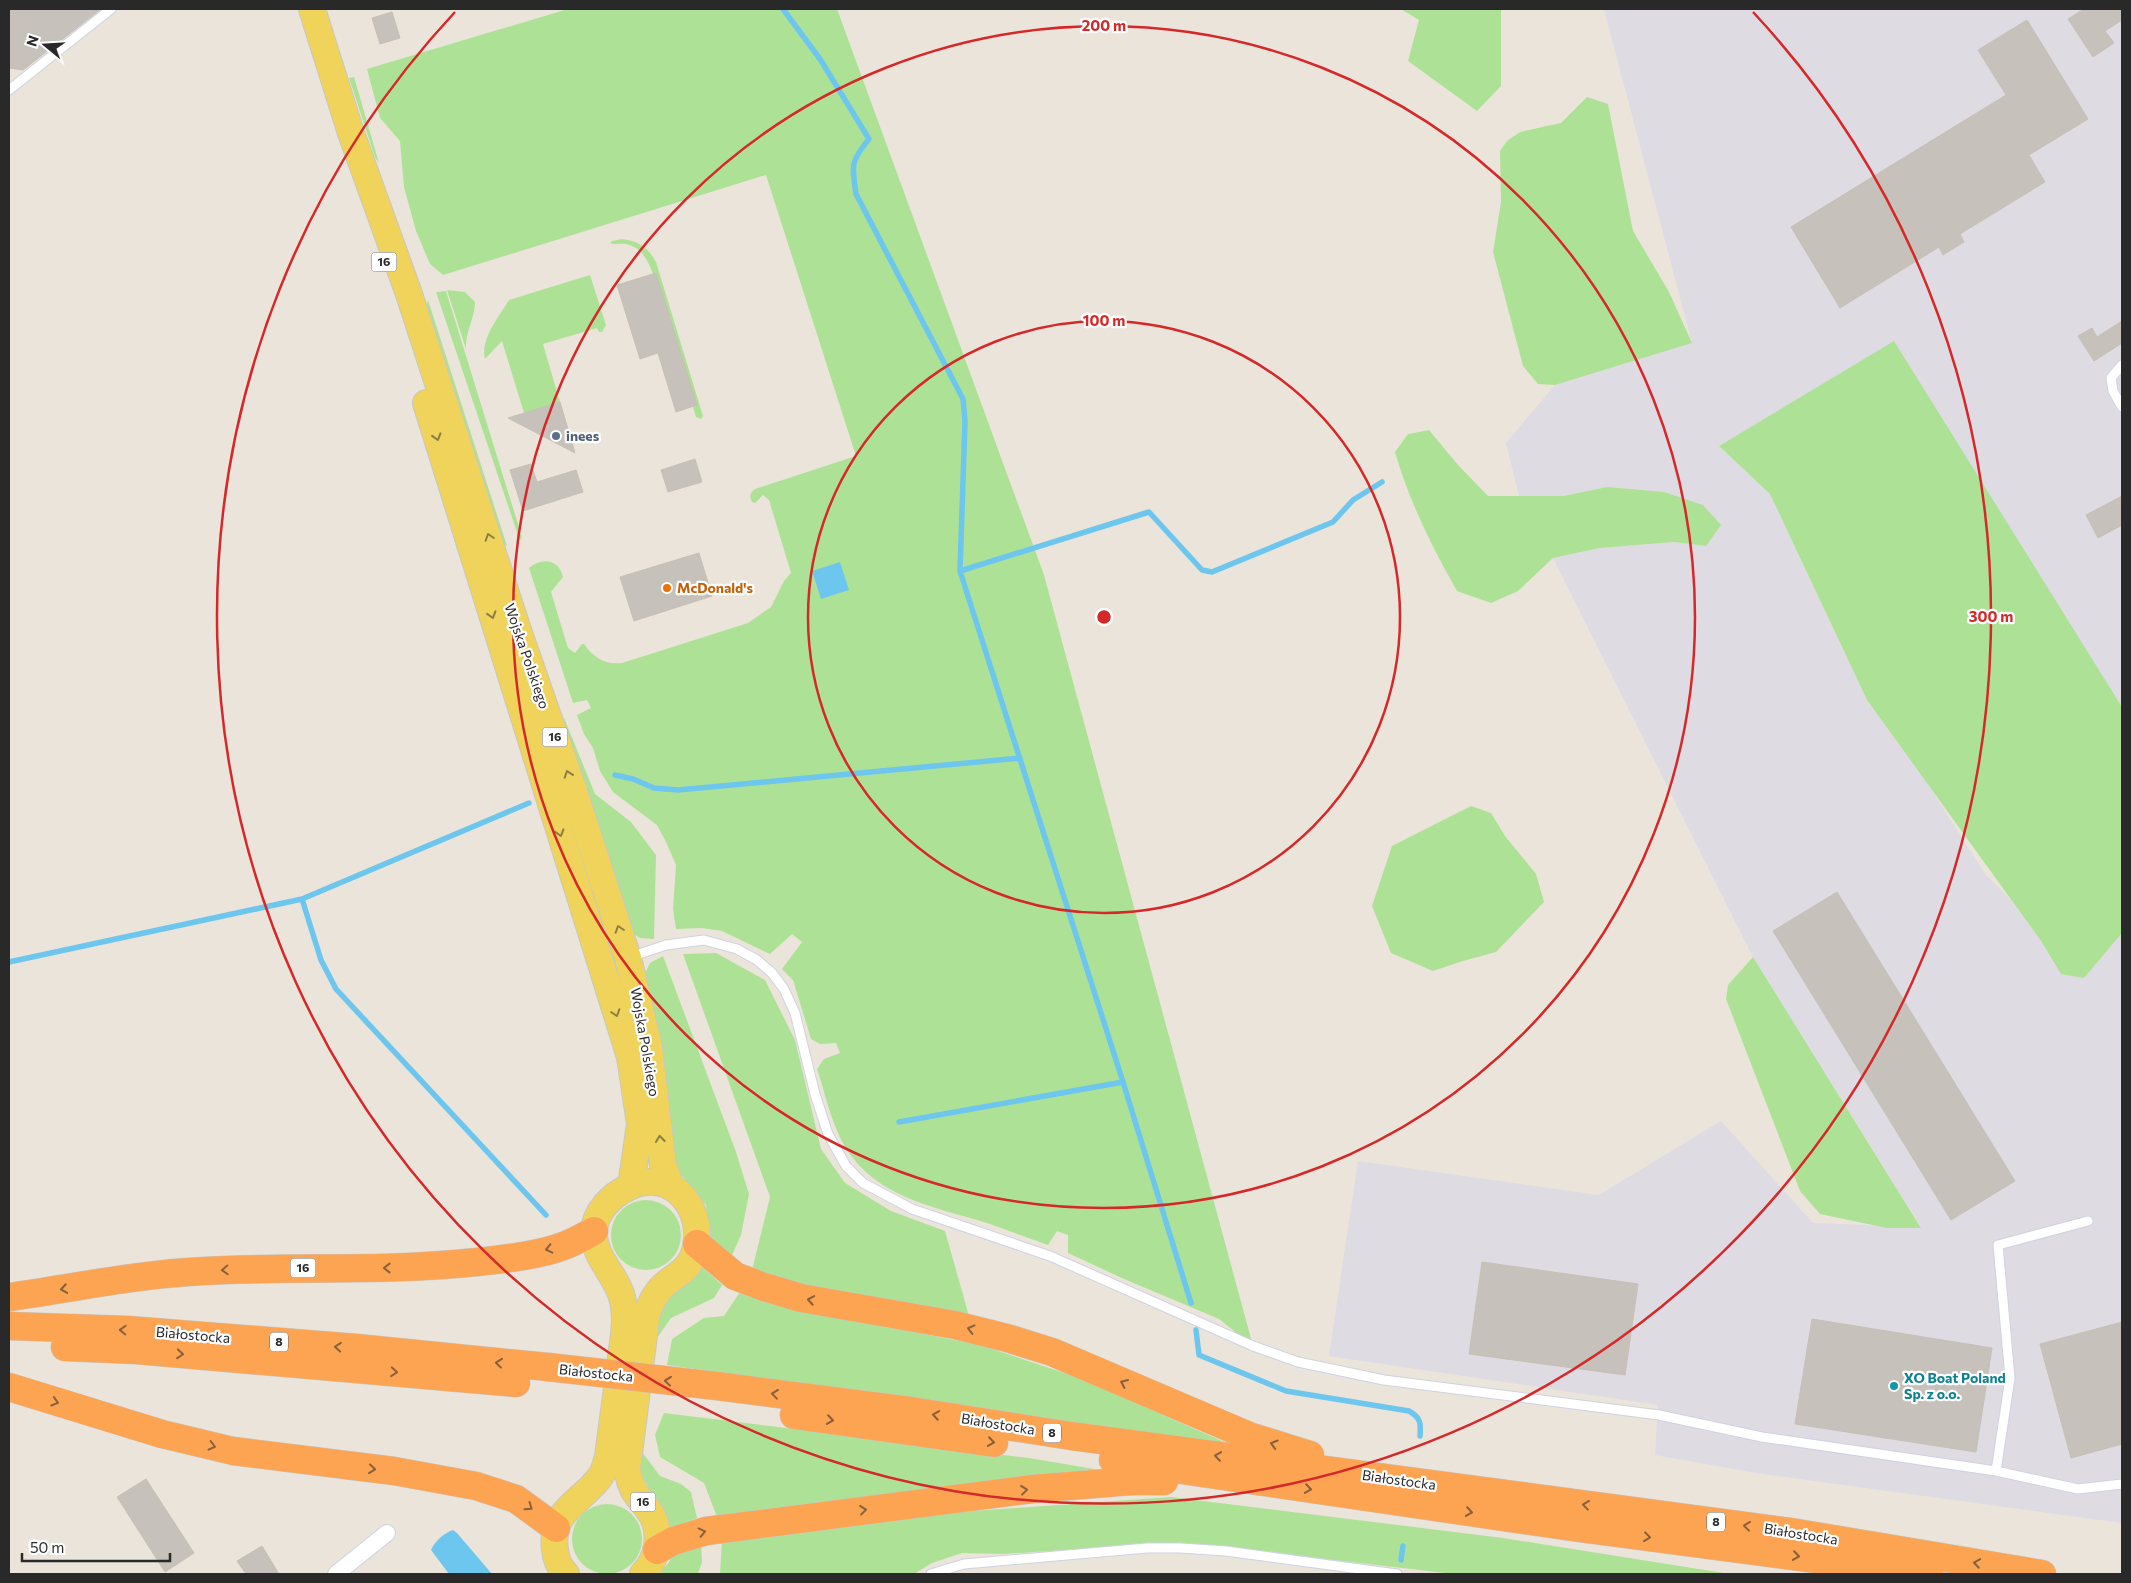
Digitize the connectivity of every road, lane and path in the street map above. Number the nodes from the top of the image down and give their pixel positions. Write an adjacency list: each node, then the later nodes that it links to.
1 (110, 9): 3 (lane)
2 (312, 9): 6 (main road, Wojska Polskiego / 16)
3 (9, 90)
4 (2122, 365): 5 (lane)
5 (2122, 407)
6 (615, 962): 7 (main road, Wojska Polskiego / 16, one-way to 7); 8 (main road, Wojska Polskiego / 16, one-way to 6); 19 (lane)
7 (631, 1186): 8 (main road); 10 (main road)
8 (671, 1186): 11 (main road, 16)
9 (2088, 1221): 19 (lane)
10 (594, 1231): 12 (highway, 16, one-way to 12); 18 (main road, 16)
11 (697, 1244): 18 (main road, 16); 20 (highway, one-way to 11)
12 (9, 1297)
13 (9, 1326): 15 (highway, Białostocka / 8, one-way to 13)
14 (9, 1344): 15 (highway, Białostocka / 8, one-way to 15)
15 (547, 1377): 17 (highway, Białostocka / 8, bridge)
16 (9, 1387): 23 (highway, one-way to 23)
17 (715, 1395): 20 (highway, Białostocka / 8, one-way to 17); 21 (highway, Białostocka / 8, one-way to 21)
18 (619, 1455): 23 (main road, 16); 25 (main road, 16)
19 (1996, 1471): 22 (lane)
20 (1388, 1479): 32 (highway, Białostocka / 8, one-way to 20)
21 (1243, 1480): 25 (highway, one-way to 21); 31 (highway, Białostocka / 8, one-way to 31)
22 (2122, 1484)
23 (556, 1528): 27 (main road, 16)
24 (387, 1533): 26 (street)
25 (657, 1550): 28 (main road)
26 (336, 1574)
27 (566, 1574)
28 (643, 1574)
29 (931, 1574): 30 (lane)
30 (1397, 1574)
31 (1929, 1574)
32 (2042, 1574)

